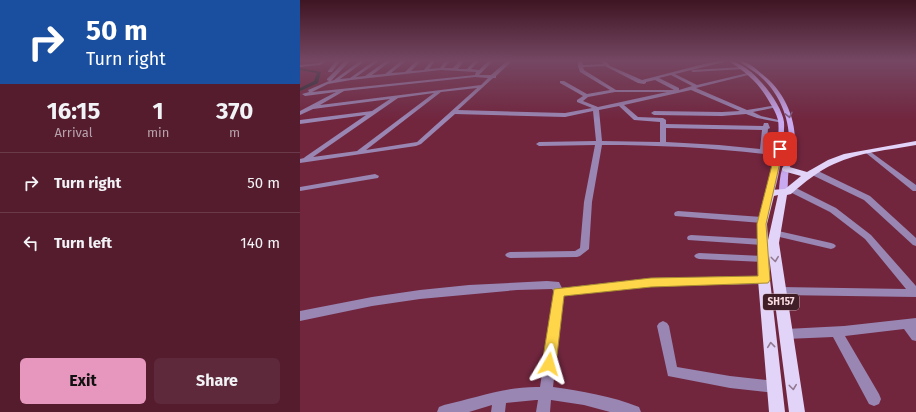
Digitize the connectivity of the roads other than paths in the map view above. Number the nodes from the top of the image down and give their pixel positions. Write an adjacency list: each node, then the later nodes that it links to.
1 (341, 80): 12 (street)
2 (433, 80): 18 (street)
3 (489, 80): 16 (street)
4 (597, 80): 21 (street)
5 (637, 80): 15 (street)
6 (647, 80): 15 (street)
7 (659, 80): 22 (street)
8 (682, 80): 17 (street)
9 (721, 80): 17 (street)
10 (758, 80): 24 (street)
11 (765, 80): 26 (street)
12 (335, 81): 13 (street)
13 (327, 82): 23 (street)
14 (562, 82): 25 (street)
15 (640, 82): 19 (street)
16 (481, 86): 20 (street); 33 (street)
17 (693, 87): 22 (street); 34 (street)
18 (347, 89): 23 (street); 30 (street)
19 (659, 90): 21 (street); 22 (street)
20 (439, 91): 27 (street); 48 (street)
21 (615, 91): 25 (street)
22 (679, 91): 28 (street)
23 (302, 95)
24 (769, 95): 26 (street); 29 (street)
25 (586, 96): 32 (street)
26 (779, 96): 52 (street, one-way to 52)
27 (396, 97): 30 (street); 36 (street)
28 (621, 105): 32 (street); 41 (street)
29 (775, 106): 31 (street); 40 (street)
30 (313, 107): 35 (street)
31 (762, 108): 34 (street); 38 (street)
32 (597, 110): 33 (street); 43 (street)
33 (453, 112): 48 (street)
34 (746, 112): 37 (street); 38 (street)
35 (300, 113)
36 (374, 113): 39 (street); 51 (street)
37 (654, 113)
38 (766, 119): 40 (street); 42 (street)
39 (300, 122)
40 (781, 122): 50 (street)
41 (664, 126): 42 (street); 44 (street)
42 (767, 128): 47 (street)
43 (599, 142): 44 (street); 45 (street); 66 (street)
44 (663, 142): 47 (street)
45 (539, 144)
46 (916, 144): 49 (main road)
47 (763, 151): 50 (street)
48 (359, 152): 51 (street)
49 (868, 152): 53 (main road); 56 (street)
50 (779, 154): 57 (street)
51 (302, 160)
52 (786, 169): 53 (main road); 57 (street)
53 (810, 173): 57 (main road); 64 (street)
54 (375, 176): 55 (street)
55 (304, 188): 58 (street)
56 (916, 189)
57 (781, 192): 60 (main road, SH157); 61 (main road, SH157); 72 (street)
58 (300, 193)
59 (678, 214): 60 (street)
60 (762, 220): 63 (main road, SH157)
61 (774, 233): 65 (street); 70 (main road, SH157, one-way to 70)
62 (691, 238): 63 (street)
63 (762, 242): 68 (main road, SH157)
64 (916, 243)
65 (831, 246)
66 (510, 254)
67 (699, 256): 68 (street)
68 (763, 259): 69 (main road, SH157)
69 (764, 280): 71 (street); 79 (main road, SH157, one-way to 69)
70 (780, 291): 72 (street); 77 (main road, SH157)
71 (558, 292): 73 (street); 80 (street)
72 (916, 293)
73 (300, 316)
74 (911, 323): 76 (street); 78 (street)
75 (663, 326): 79 (street)
76 (836, 331): 77 (street); 82 (street)
77 (786, 334): 88 (main road, SH157, one-way to 88)
78 (916, 336)
79 (775, 387): 87 (main road, SH157)
80 (546, 392): 81 (street); 85 (street); 86 (street)
81 (500, 397): 83 (street); 84 (street)
82 (874, 399)
83 (451, 411)
84 (498, 412)
85 (543, 412)
86 (634, 412)
87 (777, 412)
88 (797, 412)

